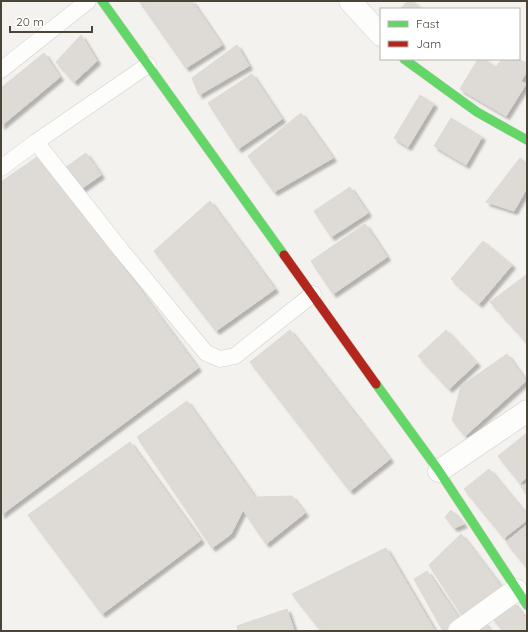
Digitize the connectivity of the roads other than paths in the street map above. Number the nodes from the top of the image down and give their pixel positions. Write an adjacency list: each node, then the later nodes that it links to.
1 (88, 1): 7 (lane)
2 (102, 1): 6 (street)
3 (350, 1): 4 (street)
4 (380, 35)
5 (405, 60): 8 (street)
6 (148, 65): 9 (lane); 11 (street)
7 (1, 70)
8 (527, 140)
9 (36, 142): 10 (lane); 11 (lane)
10 (1, 168)
11 (312, 294): 13 (street)
12 (527, 411): 13 (street)
13 (439, 471): 14 (street)
14 (521, 598): 15 (street)
15 (459, 631)

